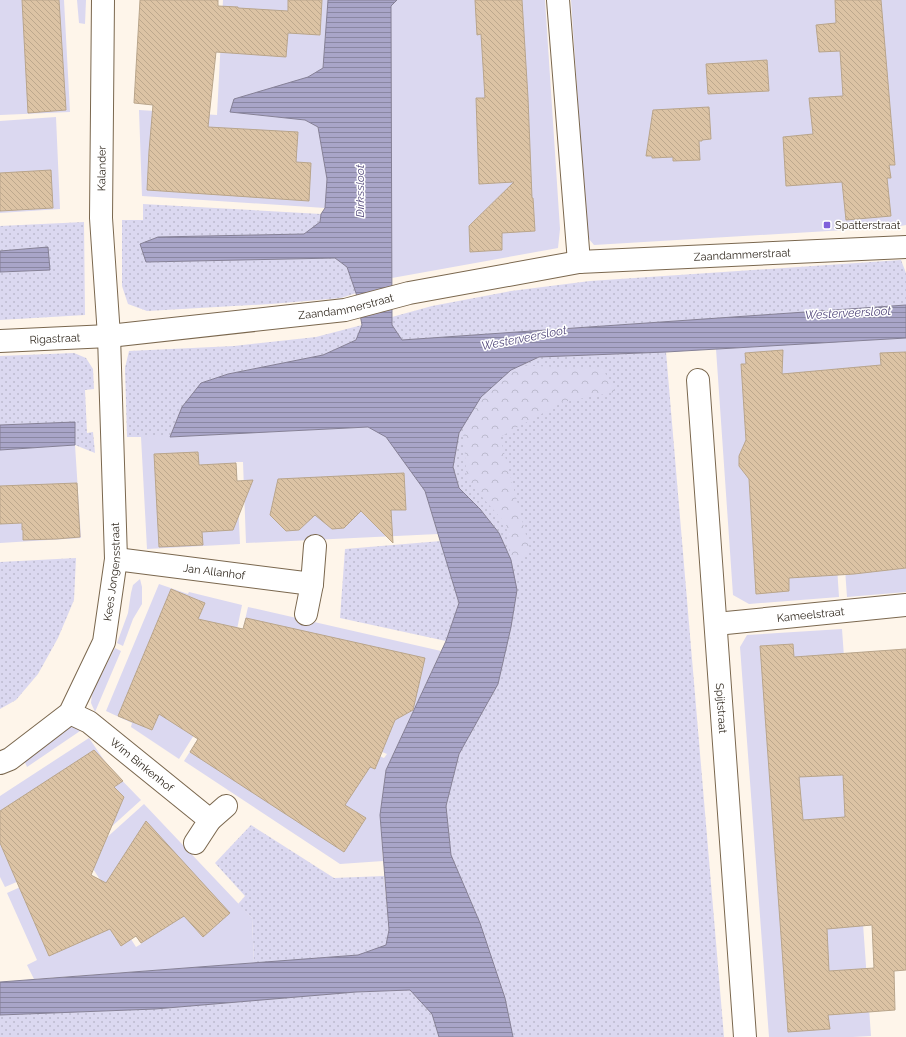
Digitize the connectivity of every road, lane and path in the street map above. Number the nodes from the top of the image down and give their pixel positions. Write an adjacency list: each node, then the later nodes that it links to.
1 (103, 0): 5 (street, Kalander)
2 (558, 0): 4 (street)
3 (906, 247): 4 (street, Zaandammerstraat)
4 (579, 262): 5 (street, Zaandammerstraat)
5 (109, 336): 6 (street, Rigastraat); 9 (street, Kees Jongensstraat)
6 (0, 341)
7 (698, 380): 13 (street, Spijtstraat)
8 (315, 546): 10 (street)
9 (116, 559): 10 (street, Jan Allanhof); 14 (street, Kees Jongensstraat)
10 (312, 584): 12 (street)
11 (906, 605): 13 (street, Kameelstraat)
12 (306, 614)
13 (716, 624): 19 (street, Spijtstraat)
14 (70, 713): 15 (street, Kees Jongensstraat); 17 (street, Wim Binkenhof)
15 (0, 764)
16 (226, 806): 17 (street)
17 (210, 820): 18 (street)
18 (195, 843)
19 (745, 1037)

